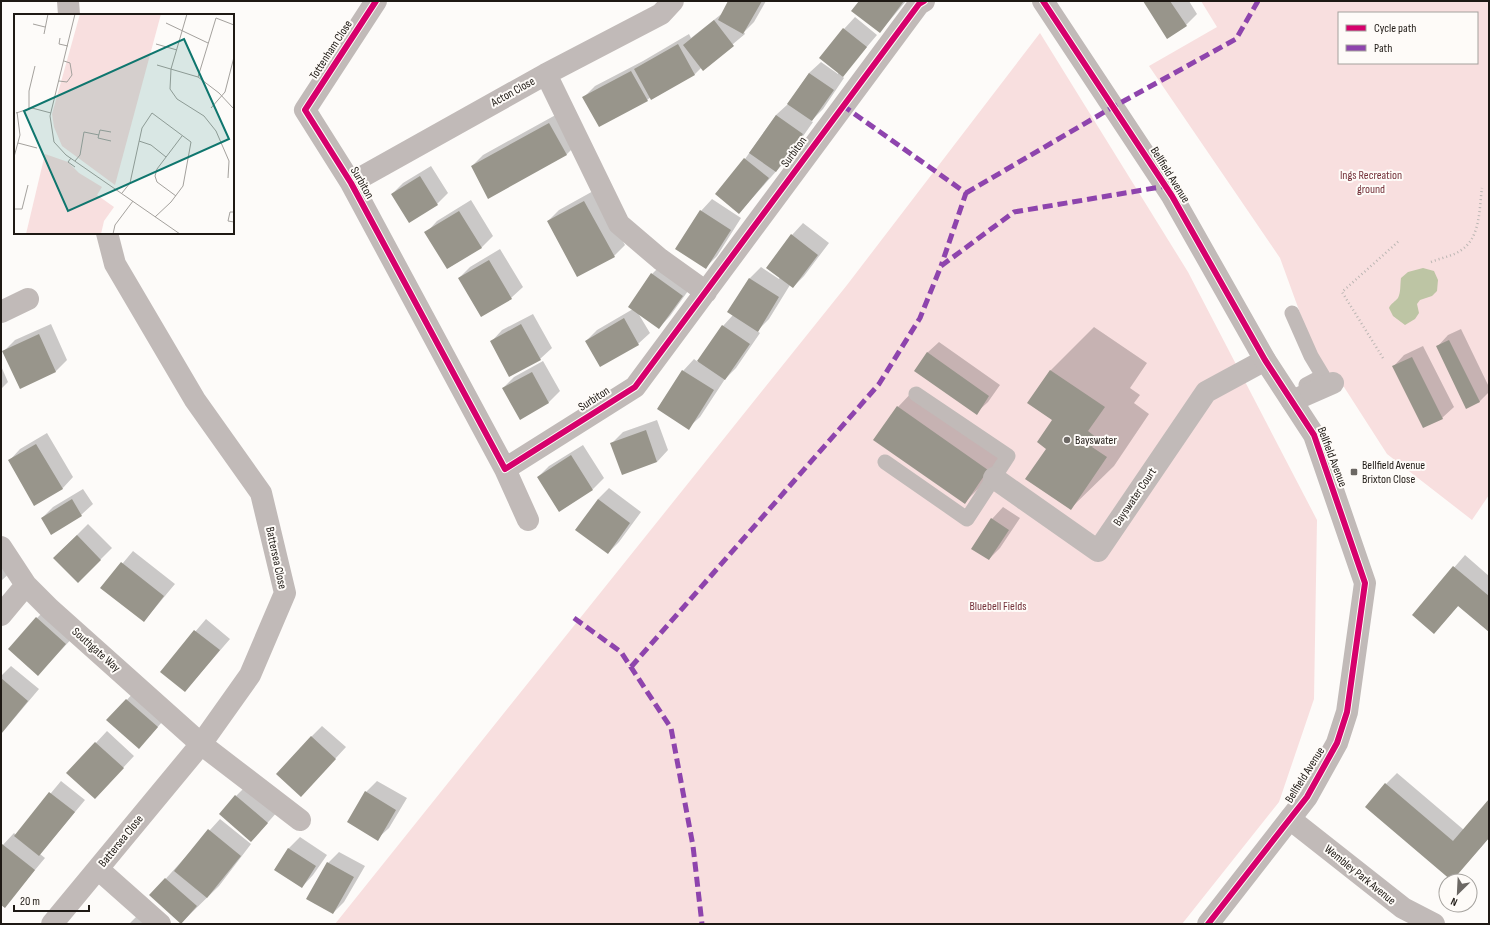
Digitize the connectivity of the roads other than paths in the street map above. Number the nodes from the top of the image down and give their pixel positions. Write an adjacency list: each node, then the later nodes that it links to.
1 (68, 1): 6 (street)
2 (376, 1): 8 (street, Tottenham Close)
3 (673, 1): 7 (street, Acton Close)
4 (924, 1): 11 (street, Surbiton)
5 (1043, 1): 15 (street, Bellfield Avenue)
6 (68, 14)
7 (546, 74): 9 (street, Acton Close); 11 (street)
8 (305, 110): 9 (street, Surbiton)
9 (351, 183): 20 (street, Surbiton)
10 (107, 234): 26 (street, Battersea Close)
11 (706, 292): 20 (street, Surbiton)
12 (28, 300): 13 (street)
13 (1, 312)
14 (1292, 314): 18 (lane)
15 (1265, 360): 18 (street, Bellfield Avenue); 21 (street, Bayswater Court)
16 (1333, 383): 18 (street)
17 (916, 394): 21 (lane)
18 (1290, 398): 27 (street, Bellfield Avenue)
19 (885, 462): 21 (lane)
20 (505, 469): 22 (street, Surbiton)
21 (994, 478)
22 (528, 520)
23 (1, 547): 24 (street, Southgate Way)
24 (26, 585): 25 (street); 26 (street, Southgate Way)
25 (1, 615)
26 (201, 744): 28 (street, Southgate Way); 29 (street, Battersea Close)
27 (1290, 819): 32 (street, Bellfield Avenue); 33 (street, Wembley Park Avenue)
28 (300, 820)
29 (98, 869): 30 (street, Battersea Close); 31 (street)
30 (52, 924)
31 (160, 924)
32 (1208, 924)
33 (1434, 924)

